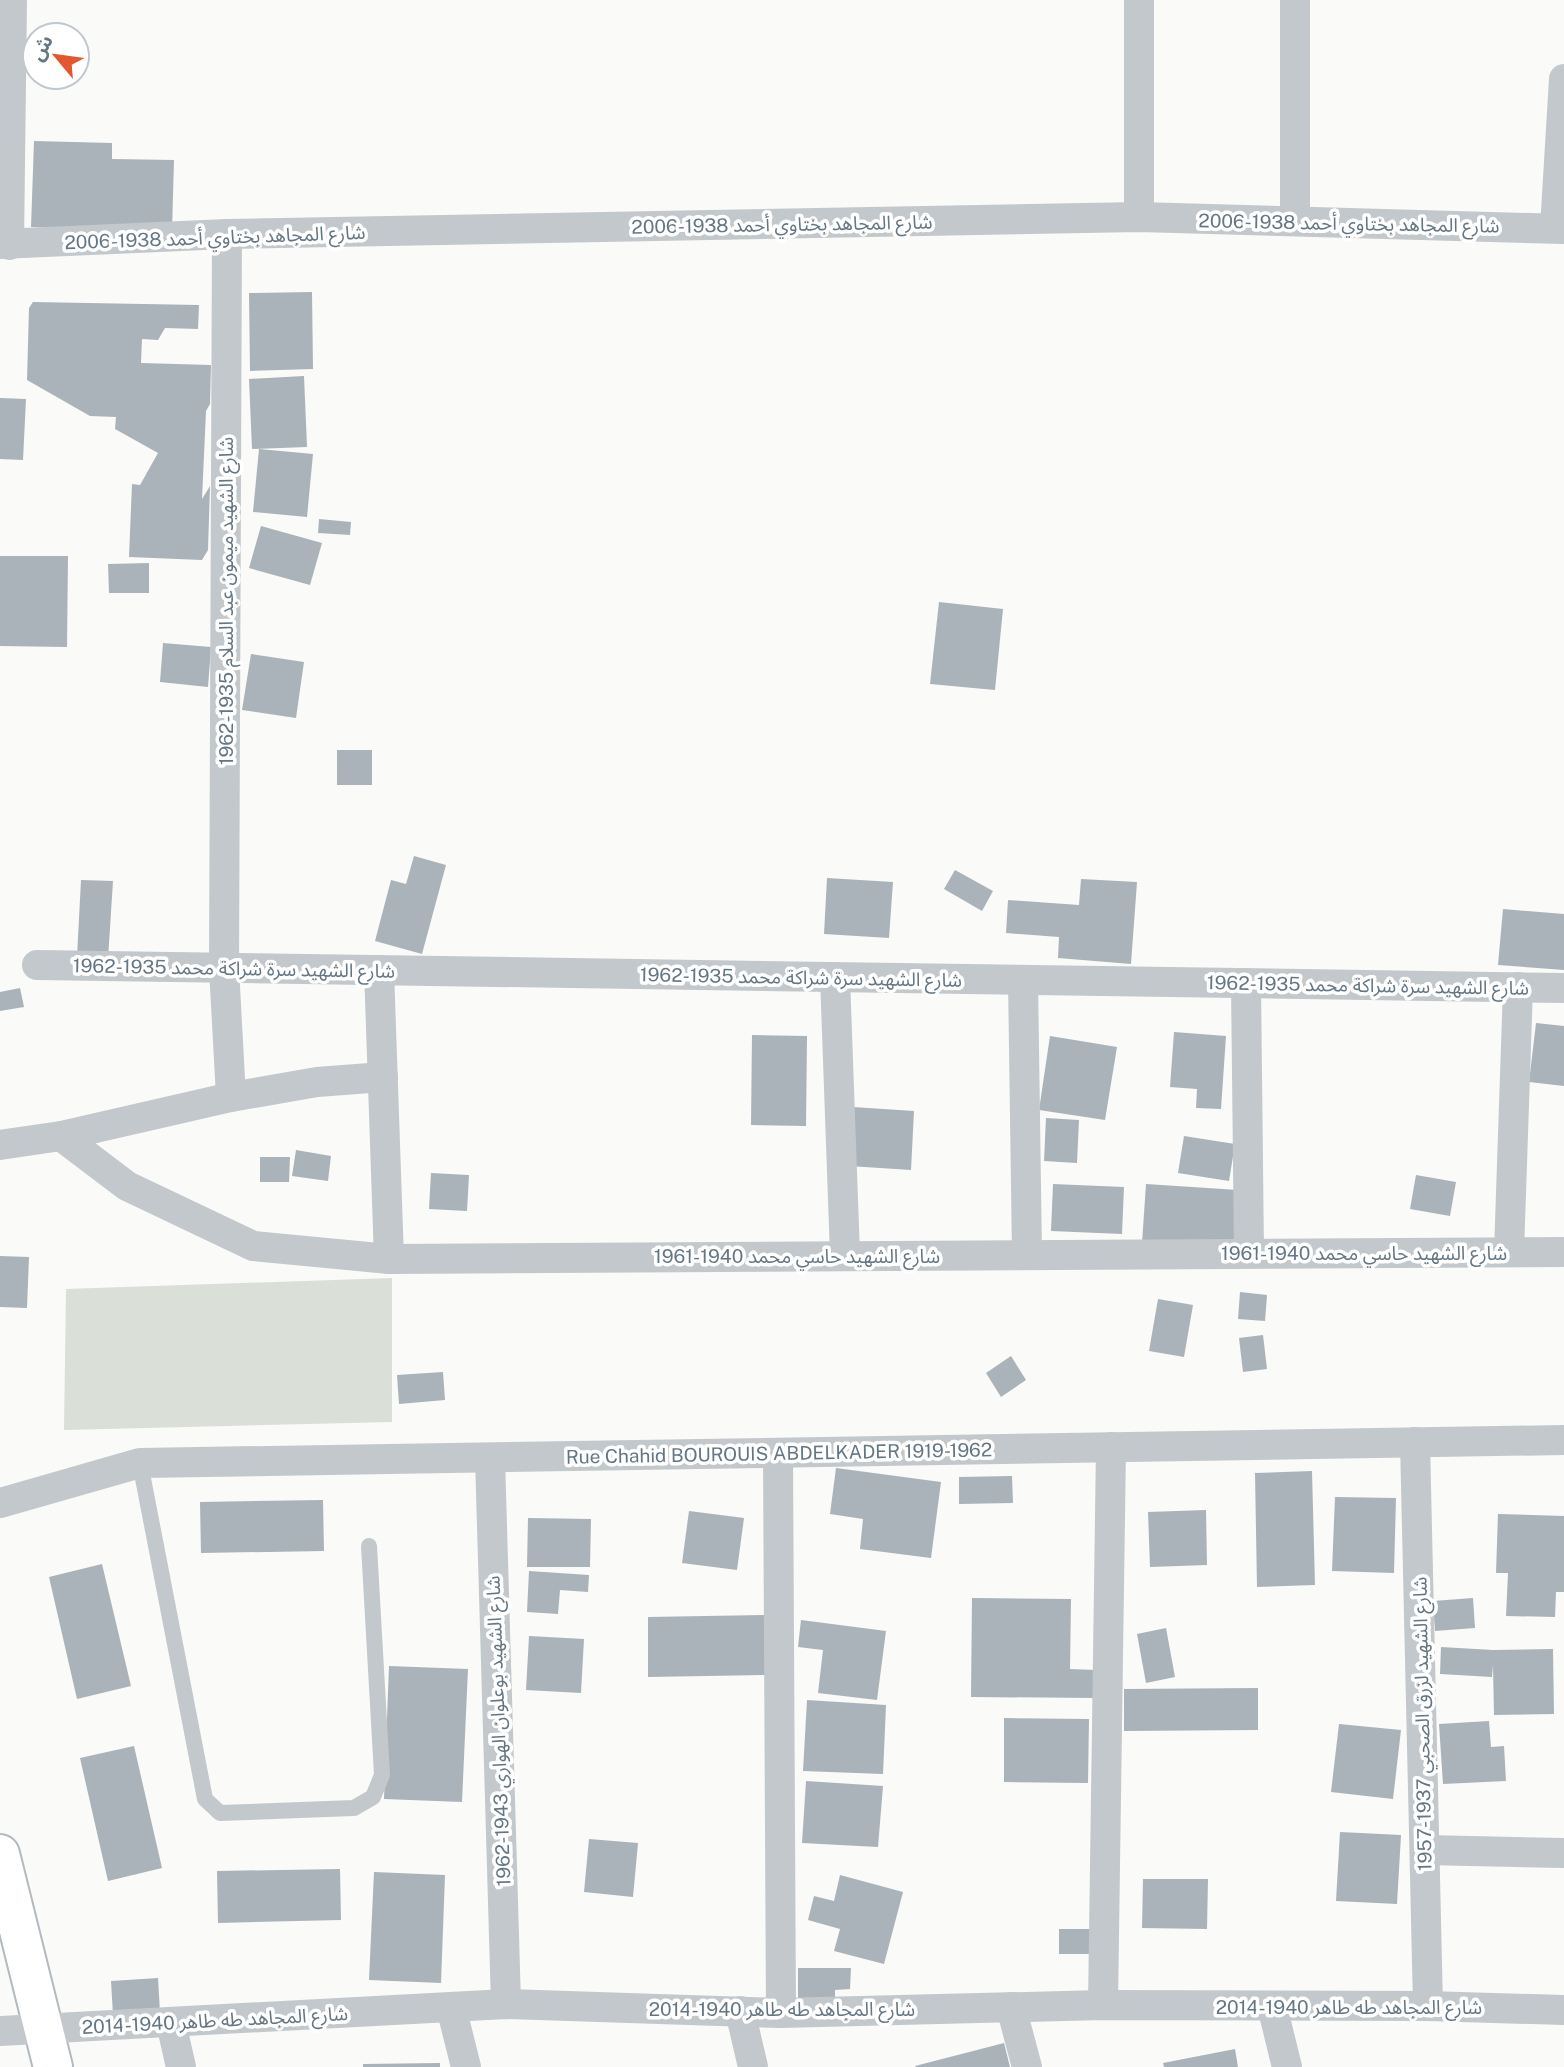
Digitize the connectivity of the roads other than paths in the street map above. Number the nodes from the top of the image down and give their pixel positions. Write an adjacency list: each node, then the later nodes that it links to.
1 (12, 0): 9 (street)
2 (1139, 0): 5 (street)
3 (1295, 0): 6 (street)
4 (1564, 79): 7 (street)
5 (1139, 217): 6 (street, شارع المجاهد بختاوي أحمد 1938-2006); 8 (street, شارع المجاهد بختاوي أحمد 1938-2006)
6 (1295, 221): 7 (street, شارع المجاهد بختاوي أحمد 1938-2006)
7 (1560, 228)
8 (227, 234): 9 (street, شارع المجاهد بختاوي أحمد 1938-2006); 11 (street, شارع الشهيد ميمون عبد السلام 1935-1962)
9 (4, 245)
10 (37, 965): 11 (street, شارع الشهيد سرة شراكة محمد 1935-1962)
11 (225, 968): 12 (street, شارع الشهيد سرة شراكة محمد 1935-1962); 19 (street, شارع الشهيد ميمون عبد السلام 1935-1962)
12 (379, 970): 13 (street, شارع الشهيد سرة شراكة محمد 1935-1962); 18 (street)
13 (835, 977): 14 (street, شارع الشهيد سرة شراكة محمد 1935-1962); 26 (street)
14 (1023, 980): 15 (street, شارع الشهيد سرة شراكة محمد 1935-1962); 25 (street)
15 (1246, 983): 16 (street, شارع الشهيد سرة شراكة محمد 1935-1962); 24 (street)
16 (1518, 987): 17 (street, شارع الشهيد سرة شراكة محمد 1935-1962); 22 (street)
17 (1564, 988)
18 (383, 1077): 19 (street); 27 (street)
19 (231, 1097): 20 (street)
20 (61, 1136): 21 (street); 27 (street, شارع الشهيد حاسي محمد 1940-1961)
21 (0, 1145)
22 (1509, 1252): 23 (street, شارع الشهيد حاسي محمد 1940-1961); 24 (street, شارع الشهيد حاسي محمد 1940-1961)
23 (1564, 1252)
24 (1249, 1253): 25 (street, شارع الشهيد حاسي محمد 1940-1961)
25 (1027, 1254): 26 (street, شارع الشهيد حاسي محمد 1940-1961)
26 (845, 1255): 27 (street, شارع الشهيد حاسي محمد 1940-1961)
27 (389, 1259)
28 (1564, 1440): 29 (street, Rue Chahid BOUROUIS ABDELKADER 1919-1962)
29 (1415, 1442): 30 (street, Rue Chahid BOUROUIS ABDELKADER 1919-1962); 36 (street, شارع الشهيد لزرق الصحبي 1937-1957)
30 (1111, 1447): 31 (street, Rue Chahid BOUROUIS ABDELKADER 1919-1962); 40 (street)
31 (778, 1453): 32 (street, Rue Chahid BOUROUIS ABDELKADER 1919-1962); 46 (street)
32 (490, 1458): 33 (street, Rue Chahid BOUROUIS ABDELKADER 1919-1962); 39 (street, شارع الشهيد بوعلوان الهواري 1943-1962)
33 (140, 1464): 34 (street, Rue Chahid BOUROUIS ABDELKADER 1919-1962); 35 (lane)
34 (0, 1503)
35 (369, 1546)
36 (1424, 1850): 37 (street); 42 (street, شارع الشهيد لزرق الصحبي 1937-1957)
37 (1564, 1853)
38 (0, 1854): 49 (main road)
39 (506, 2004): 43 (street, شارع المجاهد طه طاهر 1940-2014); 45 (street, شارع المجاهد طه طاهر 1940-2014)
40 (1103, 2005): 41 (street, شارع المجاهد طه طاهر 1940-2014); 44 (street, شارع المجاهد طه طاهر 1940-2014)
41 (1272, 2006): 42 (street, شارع المجاهد طه طاهر 1940-2014); 56 (street)
42 (1428, 2006): 47 (street, شارع المجاهد طه طاهر 1940-2014)
43 (451, 2007): 48 (street, شارع المجاهد طه طاهر 1940-2014); 53 (street)
44 (1011, 2007): 46 (street, شارع المجاهد طه طاهر 1940-2014); 55 (street)
45 (740, 2011): 46 (street, شارع المجاهد طه طاهر 1940-2014); 54 (street)
46 (781, 2012)
47 (1562, 2015)
48 (170, 2023): 49 (street, شارع المجاهد طه طاهر 1940-2014); 52 (street)
49 (44, 2030): 50 (street, شارع المجاهد طه طاهر 1940-2014); 51 (main road)
50 (0, 2031)
51 (54, 2067)
52 (181, 2067)
53 (466, 2067)
54 (753, 2067)
55 (1027, 2067)
56 (1287, 2067)

